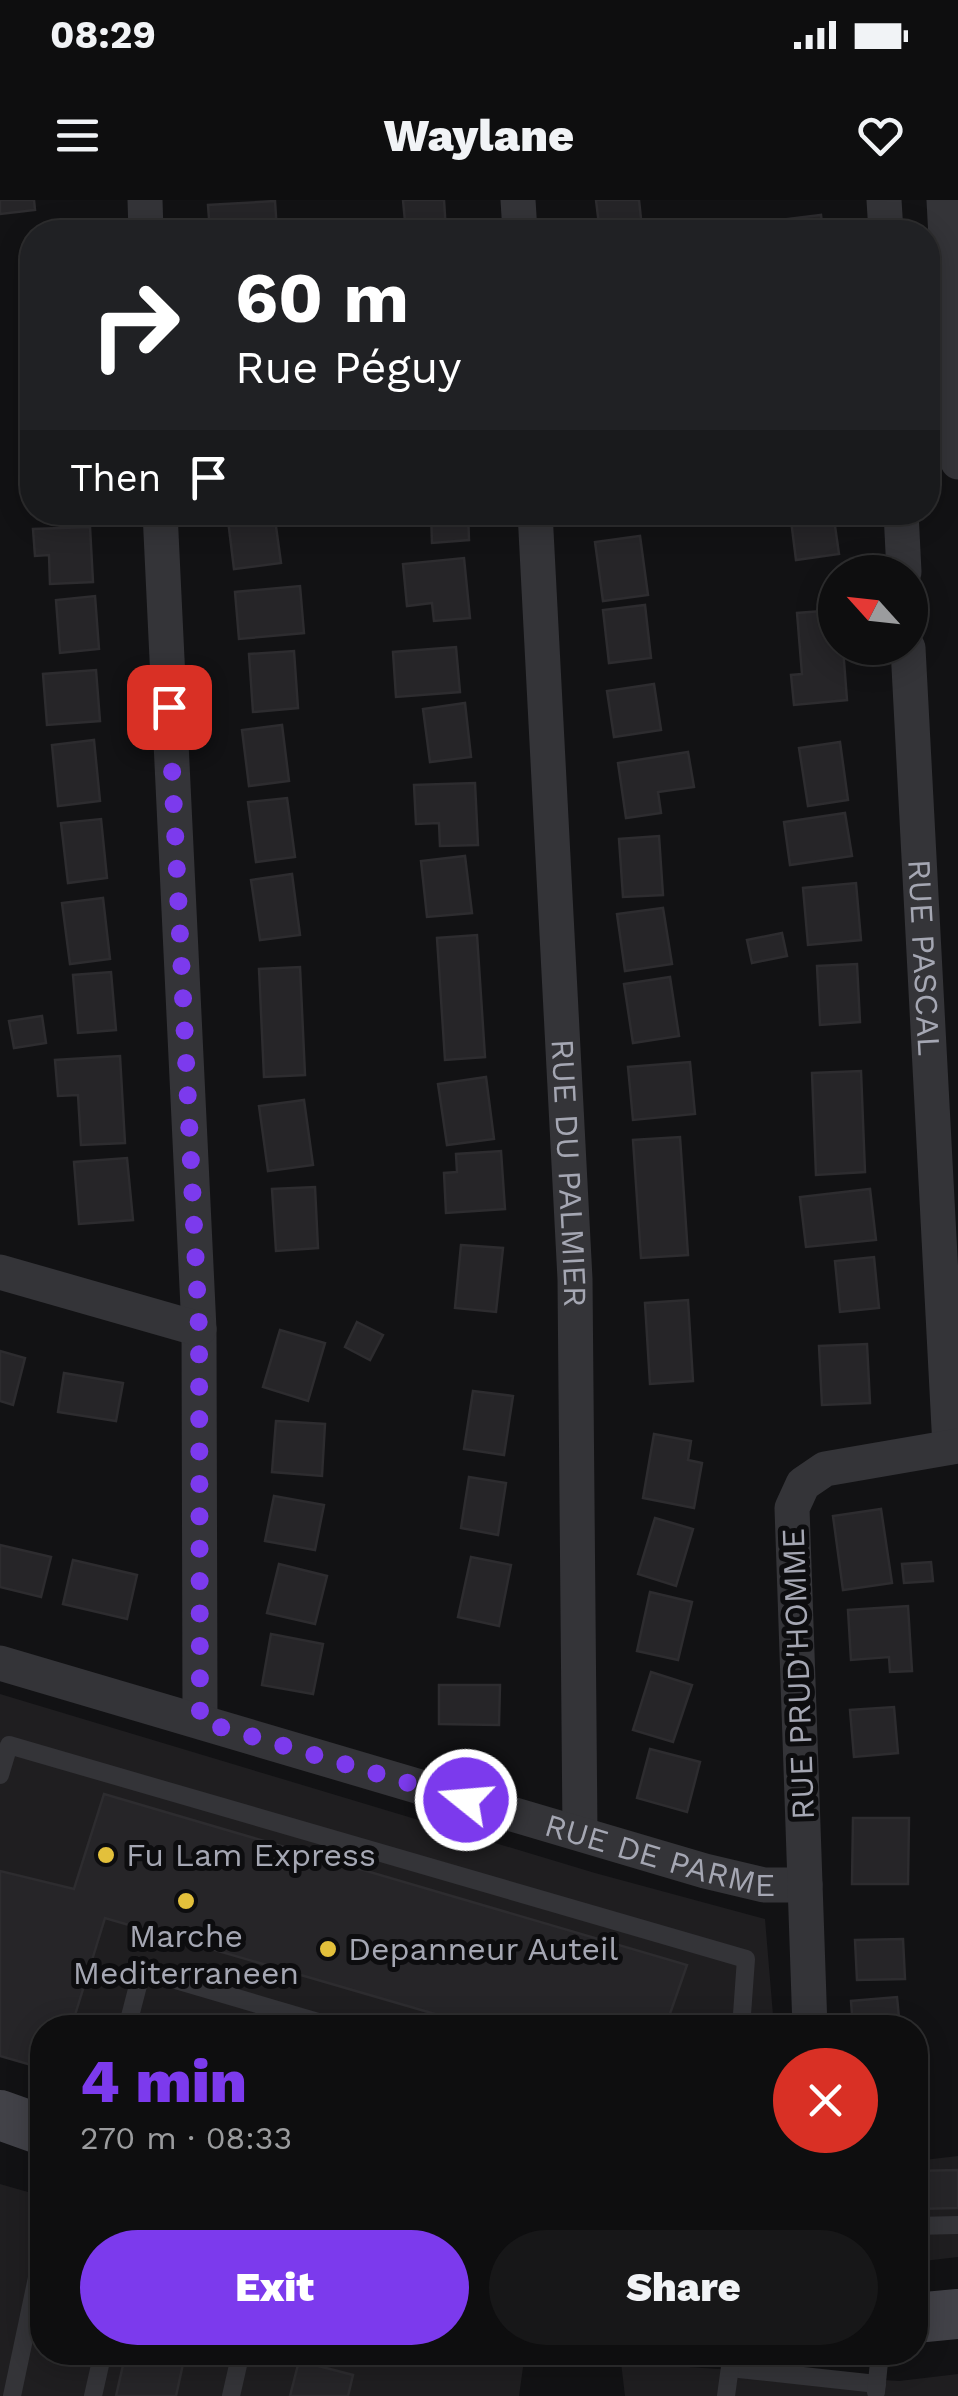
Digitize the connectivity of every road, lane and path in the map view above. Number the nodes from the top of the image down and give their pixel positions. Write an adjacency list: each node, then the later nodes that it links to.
1 (944, 200): 2 (street)
2 (958, 462)
3 (161, 525): 9 (street)
4 (536, 525): 14 (street, RUE DU PALMIER)
5 (901, 525): 6 (street)
6 (903, 555)
7 (909, 665): 10 (street, RUE PASCAL)
8 (0, 1272): 9 (street)
9 (199, 1329): 12 (street)
10 (954, 1447): 15 (street, RUE PRUD'HOMME)
11 (0, 1663): 12 (street, RUE DE PARME)
12 (200, 1721): 14 (street, RUE DE PARME)
13 (0, 1775): 18 (lane)
14 (580, 1833): 15 (street, RUE DE PARME)
15 (805, 1885): 19 (street, RUE PRUD'HOMME)
16 (130, 2015): 17 (lane)
17 (294, 2015)
18 (743, 2015)
19 (810, 2015)
20 (0, 2115): 22 (main road)
21 (0, 2127): 23 (main road)
22 (30, 2127)
23 (30, 2131)
24 (958, 2225): 25 (lane)
25 (928, 2226)
26 (30, 2311): 35 (lane)
27 (958, 2314): 28 (main road)
28 (928, 2317)
29 (100, 2365): 36 (lane)
30 (238, 2365): 37 (lane)
31 (730, 2365): 38 (lane)
32 (755, 2365): 34 (lane)
33 (879, 2365): 34 (lane)
34 (876, 2390)
35 (12, 2396)
36 (93, 2396)
37 (231, 2396)
38 (726, 2396)

